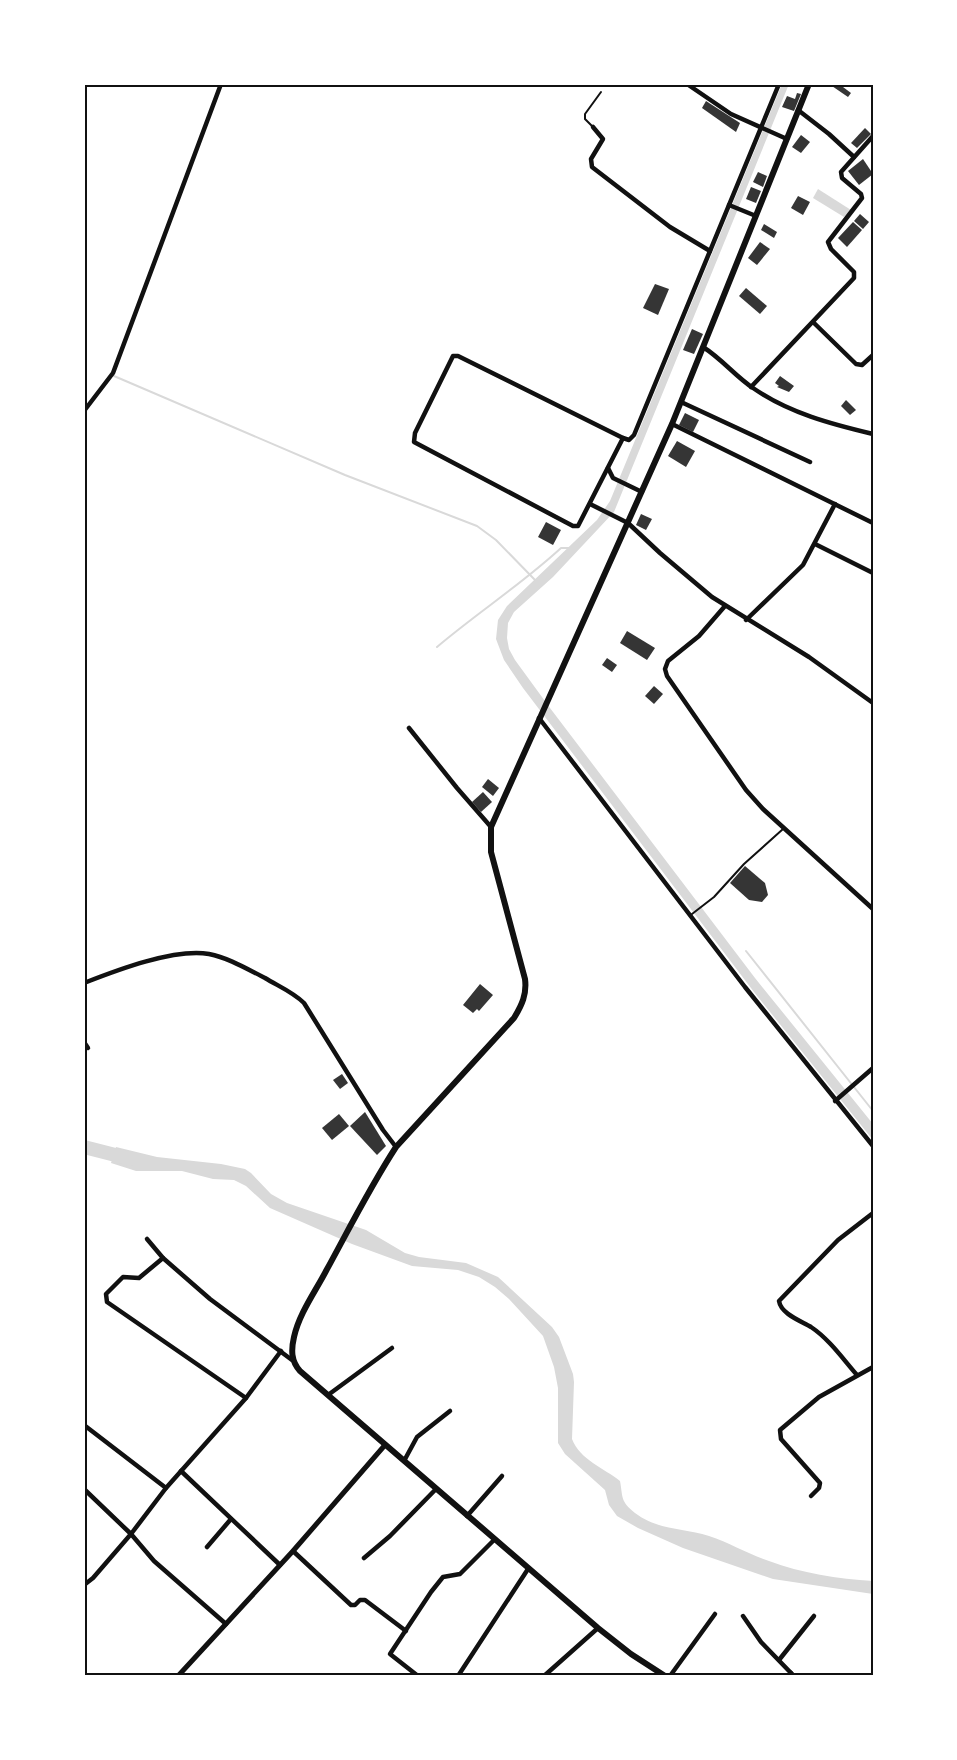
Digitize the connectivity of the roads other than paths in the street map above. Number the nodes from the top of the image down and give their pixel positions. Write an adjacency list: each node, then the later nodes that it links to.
1 (220, 84): 20 (street)
2 (687, 84): 8 (street)
3 (779, 84): 8 (street)
4 (809, 84): 6 (main road)
5 (601, 92): 7 (lane)
6 (798, 110): 10 (main road); 11 (street)
7 (593, 127): 14 (street)
8 (762, 129): 10 (street); 12 (street)
9 (873, 137): 11 (street)
10 (787, 139): 13 (main road)
11 (854, 157): 15 (street)
12 (730, 205): 13 (street); 14 (street)
13 (756, 216): 16 (main road)
14 (710, 251): 23 (street)
15 (813, 322): 17 (street); 18 (street)
16 (703, 347): 18 (street); 19 (main road)
17 (873, 355)
18 (751, 387): 22 (street)
19 (681, 402): 21 (main road); 24 (street)
20 (84, 411)
21 (672, 424): 28 (main road); 30 (street)
22 (873, 434)
23 (623, 438): 25 (street); 29 (street)
24 (810, 462)
25 (608, 468): 26 (street); 27 (street)
26 (615, 479): 27 (street); 28 (street)
27 (602, 481): 29 (street)
28 (642, 492): 31 (main road)
29 (590, 504): 31 (street)
30 (836, 504): 32 (street); 33 (street)
31 (628, 523): 35 (street); 38 (main road)
32 (873, 523)
33 (815, 544): 34 (street); 36 (street)
34 (873, 573)
35 (725, 606): 36 (street); 41 (street)
36 (746, 620): 37 (street)
37 (873, 703)
38 (539, 717): 40 (main road); 43 (street)
39 (409, 728): 40 (street)
40 (491, 827): 50 (main road)
41 (783, 828): 42 (street); 43 (lane)
42 (873, 909)
43 (691, 915): 48 (street)
44 (84, 983): 50 (street)
45 (84, 1042): 46 (street)
46 (88, 1048)
47 (873, 1068): 48 (street)
48 (836, 1100): 49 (street)
49 (873, 1146)
50 (396, 1147): 56 (main road)
51 (873, 1213): 58 (street)
52 (147, 1239): 53 (street)
53 (163, 1258): 55 (street); 60 (street)
54 (392, 1348): 59 (street)
55 (281, 1351): 56 (street); 60 (street)
56 (292, 1360): 59 (main road)
57 (873, 1367): 58 (street)
58 (856, 1375): 70 (street)
59 (328, 1395): 63 (main road)
60 (246, 1398): 65 (street)
61 (450, 1411): 64 (street)
62 (84, 1425): 67 (street)
63 (385, 1445): 64 (main road); 76 (street)
64 (404, 1461): 69 (main road)
65 (181, 1472): 67 (street); 72 (street)
66 (502, 1476): 71 (street)
67 (166, 1488): 73 (street)
68 (84, 1489): 73 (street)
69 (436, 1489): 71 (main road); 77 (street)
70 (811, 1497)
71 (467, 1516): 74 (main road)
72 (231, 1519): 75 (street); 78 (street)
73 (131, 1534): 80 (street); 84 (street)
74 (494, 1540): 79 (main road); 86 (street)
75 (207, 1547)
76 (293, 1551): 78 (street); 86 (street)
77 (364, 1558)
78 (280, 1565): 84 (street)
79 (528, 1569): 85 (main road); 91 (street)
80 (84, 1585)
81 (715, 1614): 94 (street)
82 (743, 1616): 87 (street)
83 (814, 1617): 87 (street)
84 (226, 1624): 89 (street)
85 (598, 1628): 92 (street); 93 (main road)
86 (406, 1631): 90 (street)
87 (779, 1660): 88 (street)
88 (791, 1675)
89 (178, 1676)
90 (418, 1676)
91 (458, 1676)
92 (544, 1676)
93 (666, 1676)
94 (670, 1676)

